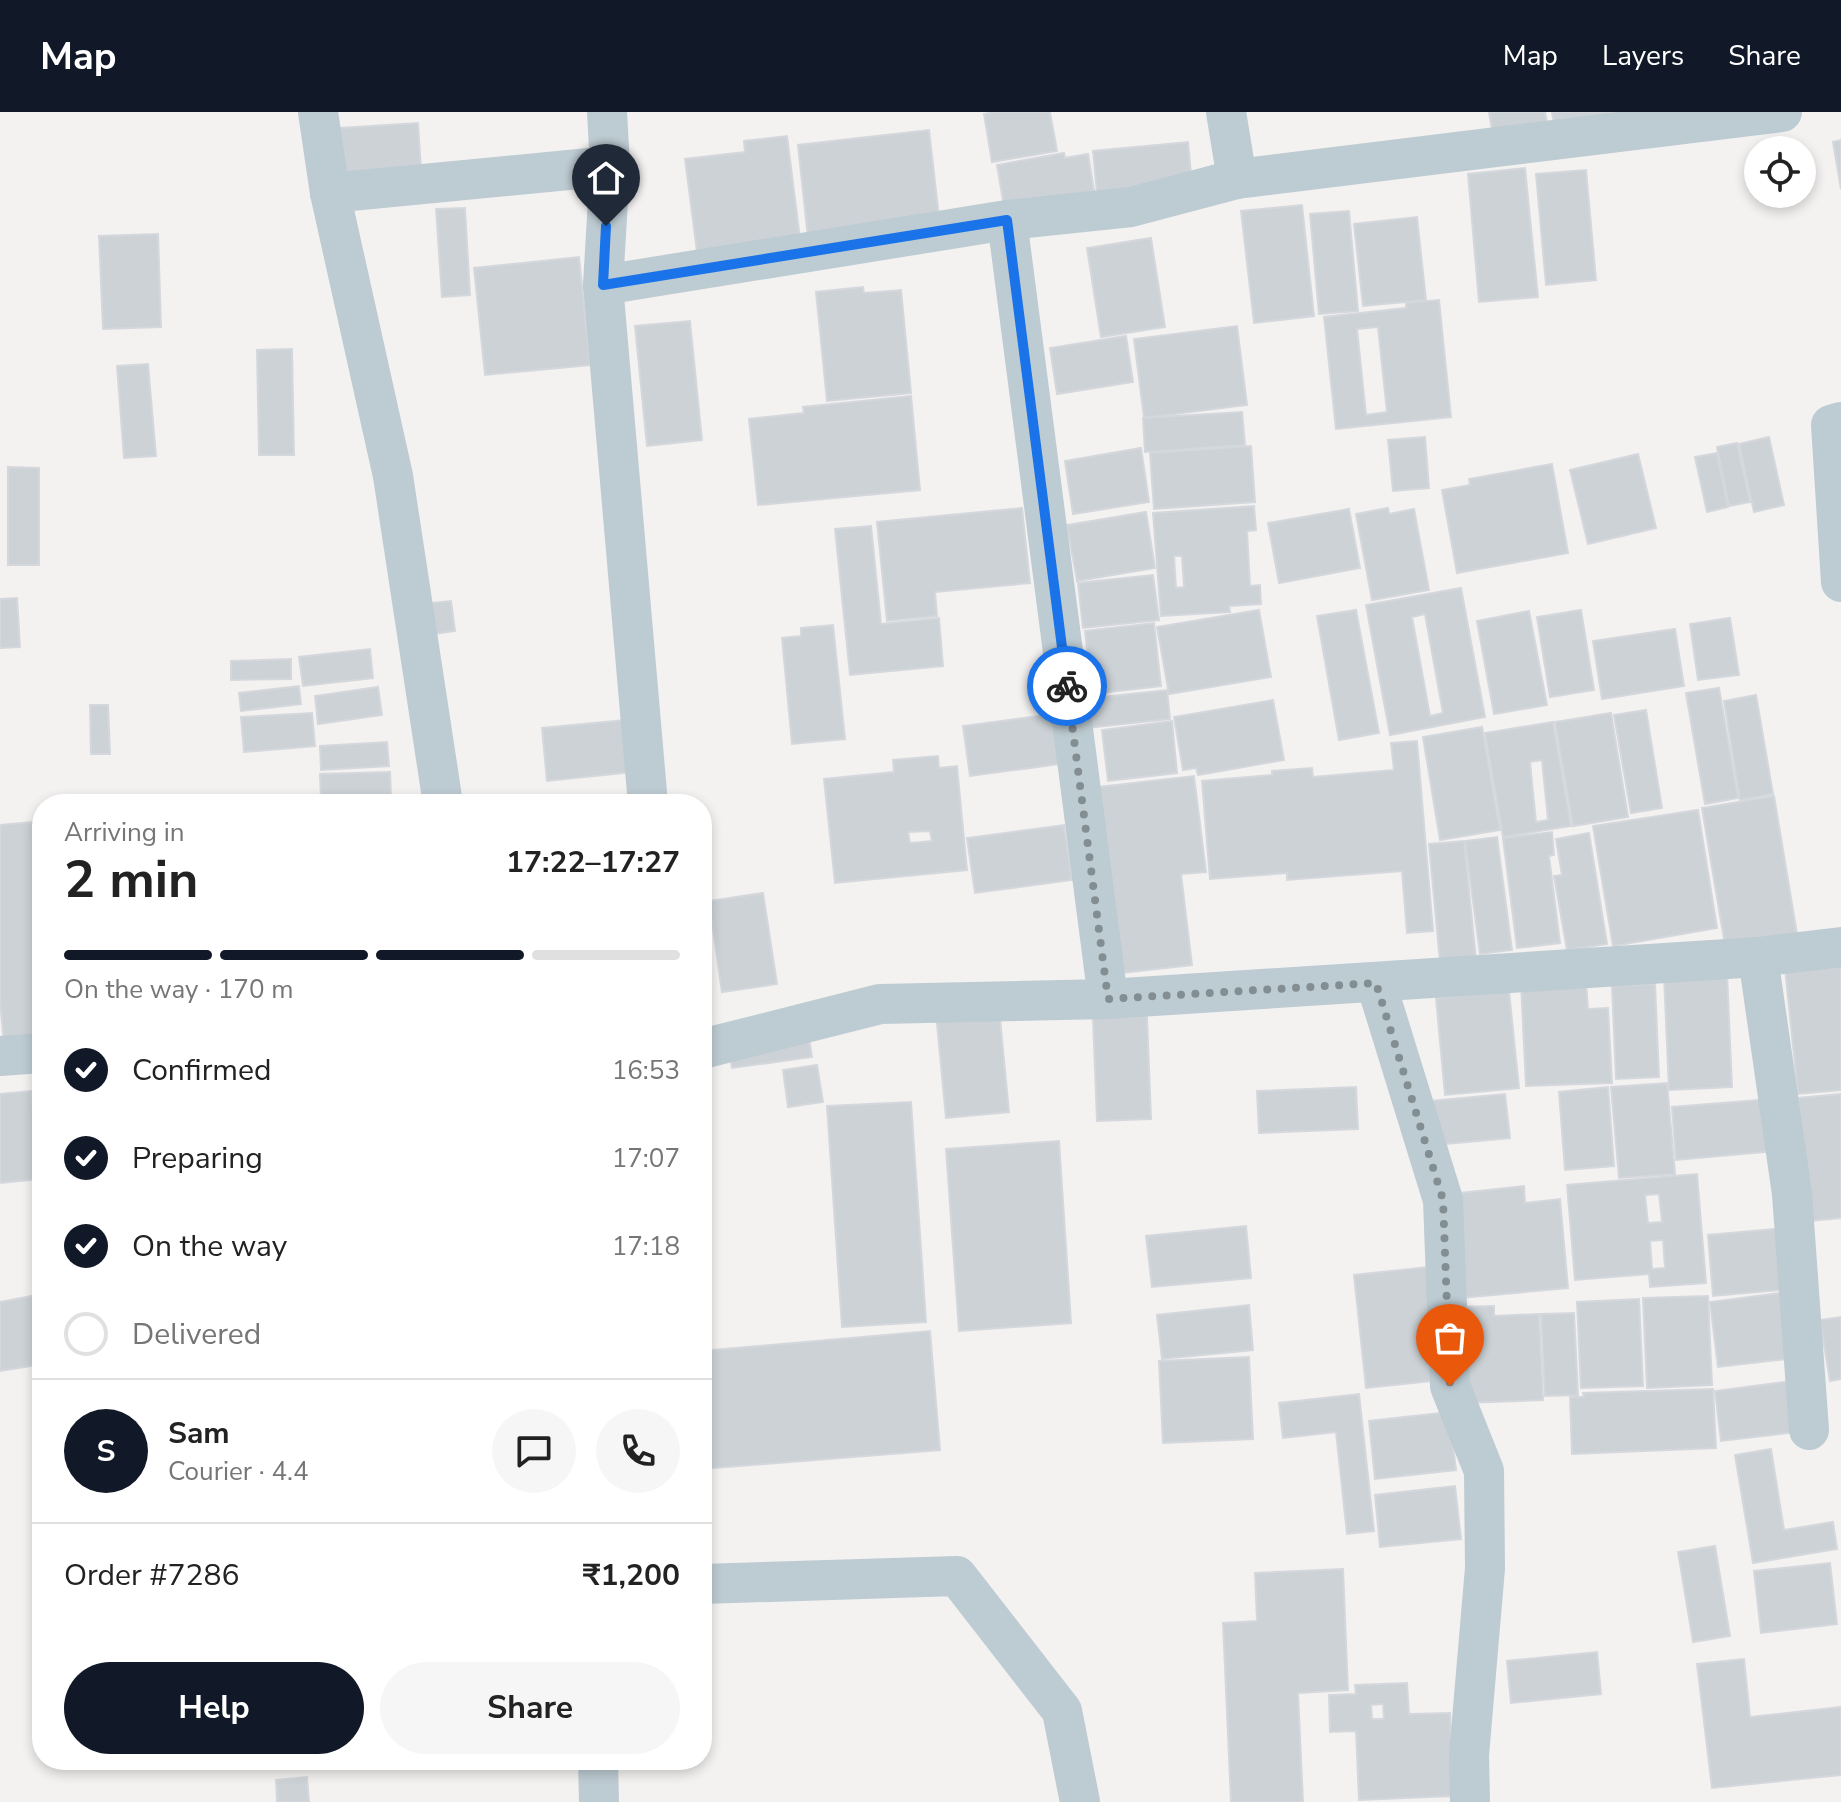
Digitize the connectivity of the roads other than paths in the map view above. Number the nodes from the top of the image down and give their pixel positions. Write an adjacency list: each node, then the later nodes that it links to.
1 (318, 112): 7 (street)
2 (607, 112): 5 (street)
3 (1226, 112): 6 (street)
4 (1782, 112): 6 (street)
5 (610, 166): 7 (street); 9 (street)
6 (1237, 179): 8 (street)
7 (330, 193): 12 (street)
8 (1007, 220): 9 (street); 17 (street)
9 (603, 285): 13 (street)
10 (1841, 422): 11 (street)
11 (1841, 582)
12 (441, 794)
13 (647, 794)
14 (1841, 947): 15 (street)
15 (1758, 957): 16 (street); 21 (street)
16 (1376, 983): 17 (street); 26 (street)
17 (1108, 999): 18 (street)
18 (712, 1046)
19 (32, 1054): 20 (street)
20 (0, 1056)
21 (1809, 1430)
22 (712, 1584): 25 (street)
23 (598, 1770): 24 (street)
24 (599, 1802)
25 (1080, 1802)
26 (1470, 1802)

